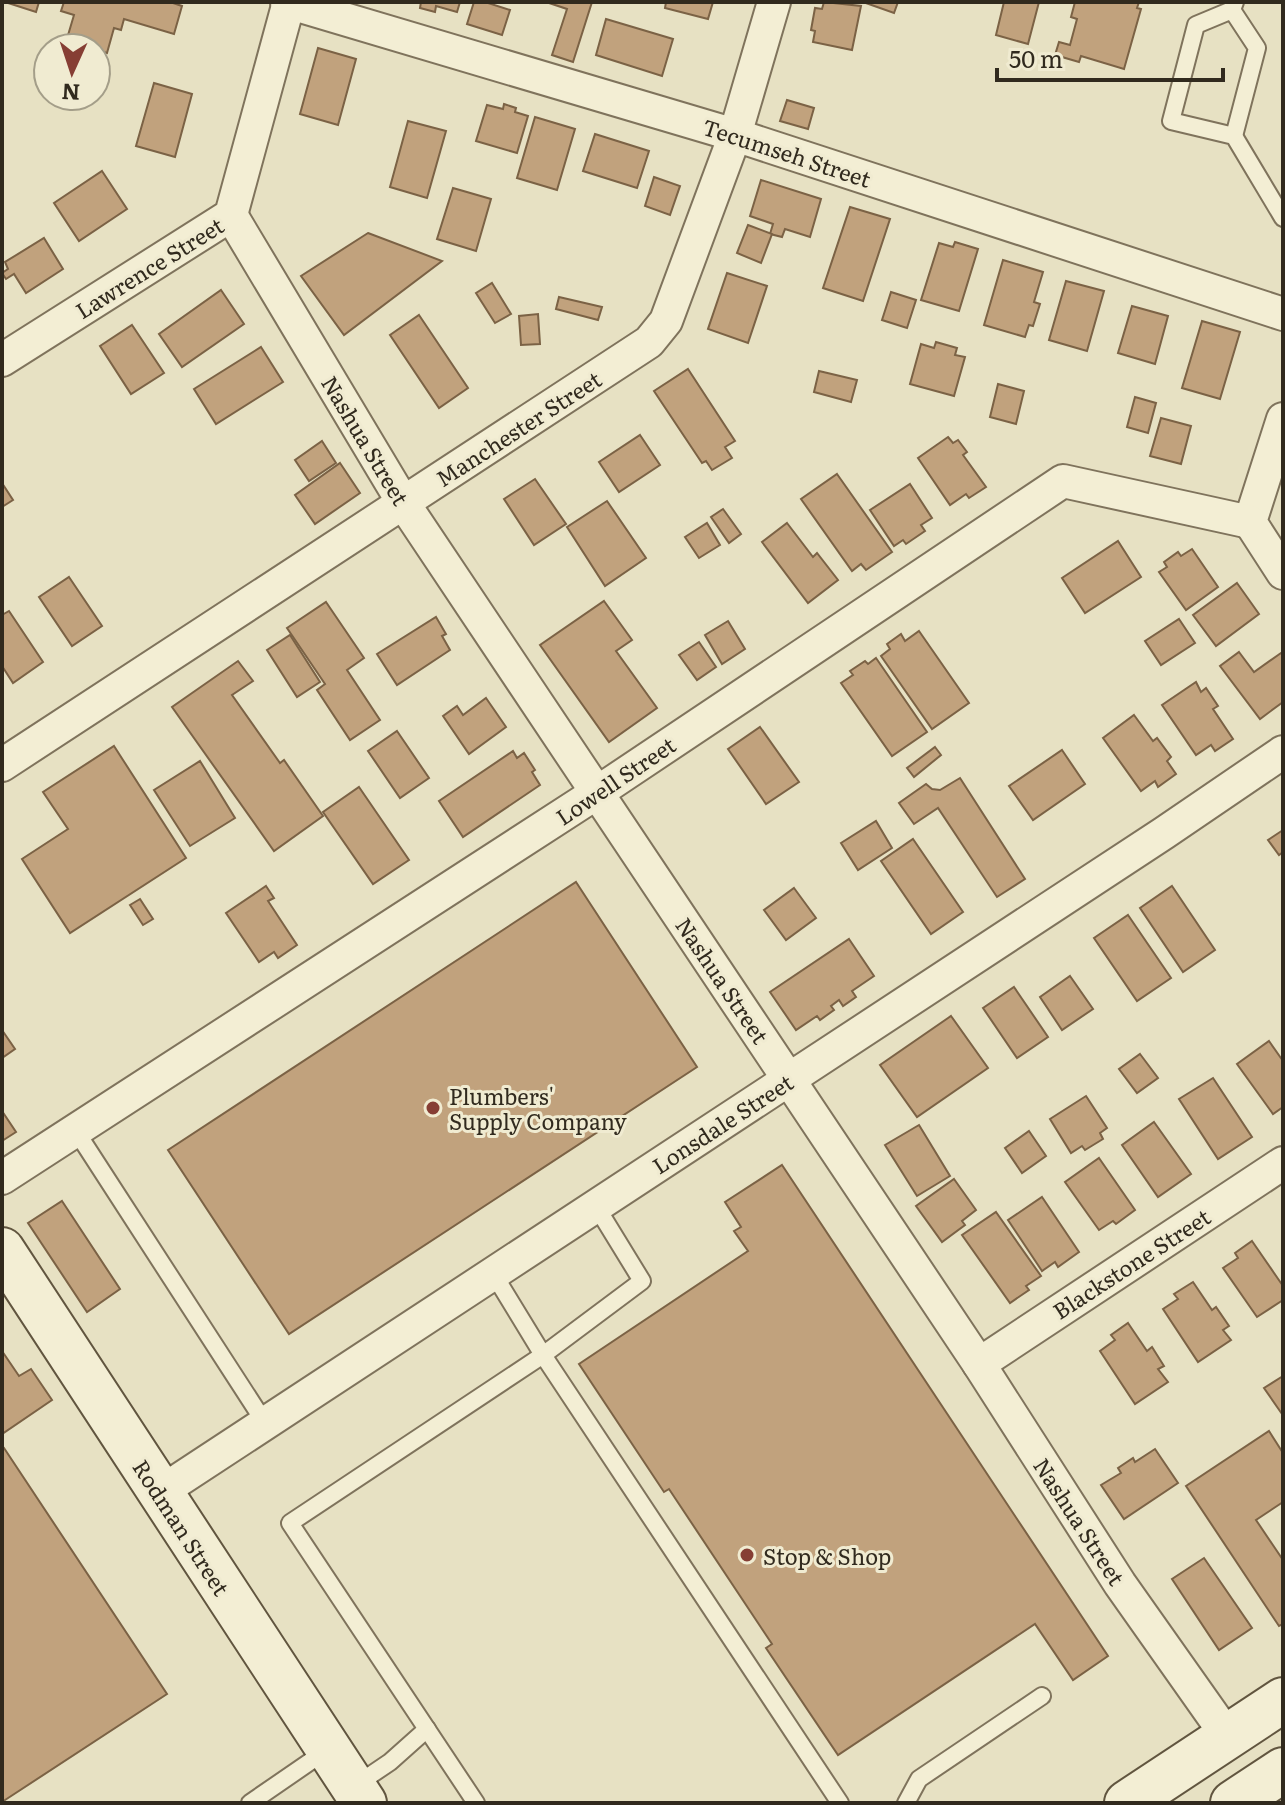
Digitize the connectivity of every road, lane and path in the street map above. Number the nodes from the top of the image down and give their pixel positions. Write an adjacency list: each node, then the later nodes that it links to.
1 (289, 2): 4 (street, Tecumseh Street); 6 (street, Lawrence Street)
2 (774, 2): 4 (street, Manchester Street)
3 (1234, 6): 5 (lane); 5 (lane)
4 (735, 135): 8 (street, Tecumseh Street); 11 (street, Manchester Street)
5 (1234, 136): 7 (lane)
6 (231, 215): 9 (street, Lawrence Street); 11 (street, Nashua Street)
7 (1283, 218)
8 (1283, 314)
9 (2, 360)
10 (1283, 419): 12 (street)
11 (404, 504): 15 (street, Manchester Street); 16 (street, Nashua Street)
12 (1250, 522): 13 (street); 16 (street, Lowell Street)
13 (1283, 573)
14 (1283, 752): 17 (street, Lonsdale Street)
15 (2, 765)
16 (598, 792): 17 (street, Nashua Street); 18 (street, Lowell Street)
17 (789, 1079): 21 (street, Lonsdale Street); 25 (street, Nashua Street)
18 (76, 1131): 20 (street, Lowell Street); 26 (lane)
19 (1283, 1163): 25 (street, Blackstone Street)
20 (2, 1178)
21 (596, 1206): 23 (street, Lonsdale Street); 24 (lane)
22 (2, 1250): 27 (main road, Rodman Street)
23 (493, 1273): 24 (lane); 26 (street, Lonsdale Street)
24 (543, 1355): 30 (lane); 37 (lane)
25 (979, 1364): 31 (street, Nashua Street)
26 (265, 1423): 27 (street, Lonsdale Street)
27 (159, 1493): 32 (main road, Rodman Street)
28 (1042, 1696): 38 (lane)
29 (1283, 1700): 31 (main road)
30 (427, 1729): 34 (lane); 36 (lane)
31 (1228, 1737): 39 (main road)
32 (328, 1749): 34 (main road, Rodman Street); 35 (lane)
33 (1283, 1770): 40 (main road)
34 (358, 1795)
35 (250, 1803)
36 (476, 1803)
37 (840, 1803)
38 (906, 1803)
39 (1127, 1803)
40 (1233, 1803)

